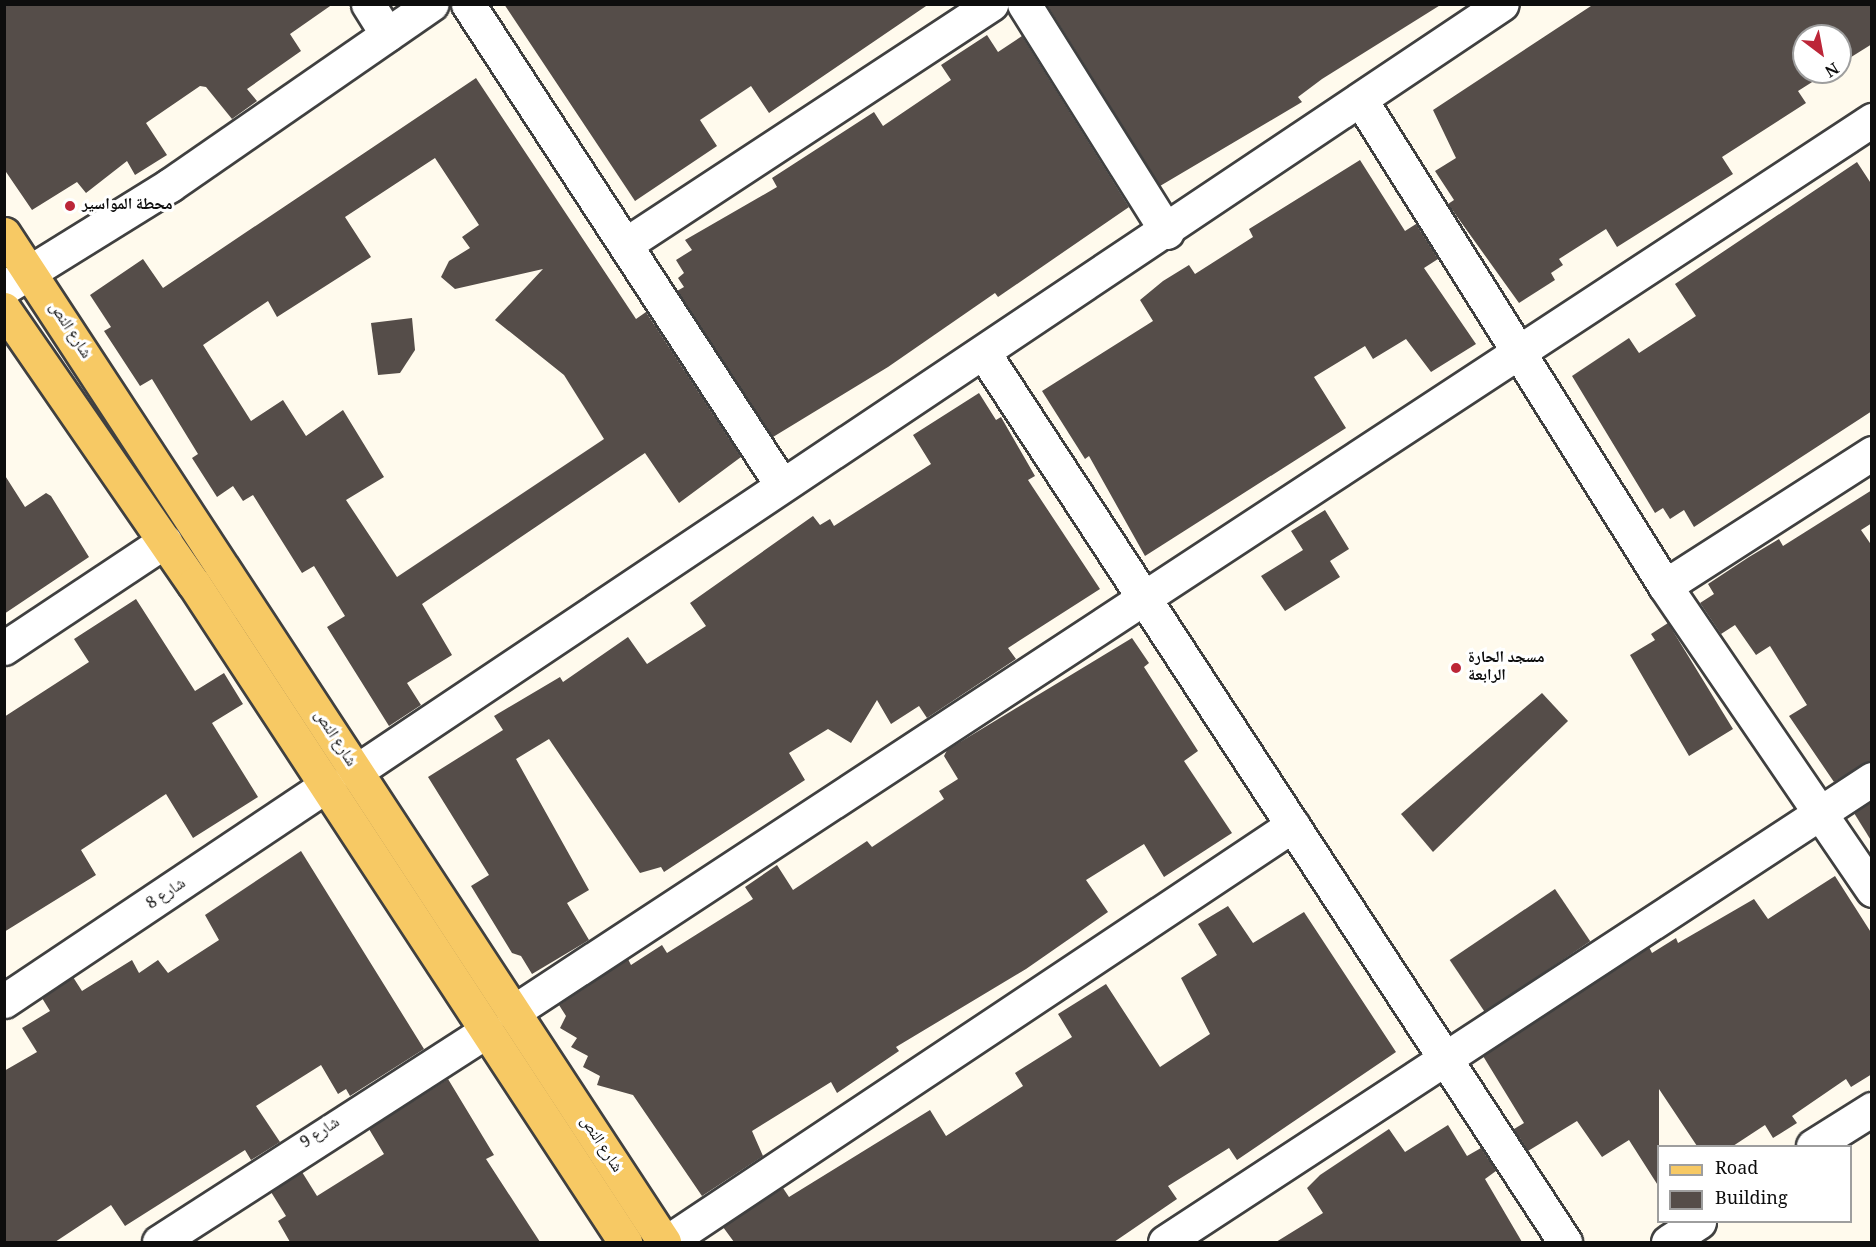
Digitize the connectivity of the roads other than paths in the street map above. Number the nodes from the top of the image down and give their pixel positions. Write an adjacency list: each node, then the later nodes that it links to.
1 (368, 4): 7 (street)
2 (432, 4): 7 (street)
3 (468, 4): 12 (street)
4 (991, 4): 12 (street)
5 (1024, 4): 10 (street)
6 (1502, 4): 8 (street, شارع 8)
7 (387, 35): 13 (street)
8 (1362, 102): 10 (street, شارع 8); 15 (street)
9 (1872, 120): 15 (street)
10 (1167, 232): 16 (street, شارع 8)
11 (4, 234): 13 (main road, شارع النص)
12 (626, 244): 18 (street)
13 (17, 280): 23 (main road, شارع النص)
14 (4, 309): 19 (main road, شارع النص)
15 (1524, 353): 20 (street); 21 (street)
16 (985, 355): 18 (street, شارع 8); 21 (street)
17 (1872, 453): 20 (street)
18 (781, 484): 23 (street, شارع 8)
19 (165, 541): 22 (street); 23 (main road, شارع النص)
20 (1665, 586): 25 (street)
21 (1140, 597): 26 (street); 29 (street)
22 (4, 648)
23 (341, 778): 28 (street, شارع 8); 29 (main road, شارع النص); 30 (main road, شارع النص)
24 (1872, 779): 25 (street)
25 (1821, 812): 27 (street); 31 (street)
26 (1293, 825): 31 (street); 37 (street)
27 (1872, 890)
28 (4, 1001)
29 (513, 1012): 37 (main road, شارع النص)
30 (486, 1031): 35 (street, شارع 9); 36 (main road, شارع النص)
31 (1444, 1061): 38 (street); 39 (street)
32 (1872, 1109): 33 (street)
33 (1815, 1145)
34 (1696, 1223): 40 (street)
35 (159, 1242)
36 (625, 1242)
37 (666, 1242)
38 (1165, 1242)
39 (1565, 1242)
40 (1668, 1242)

